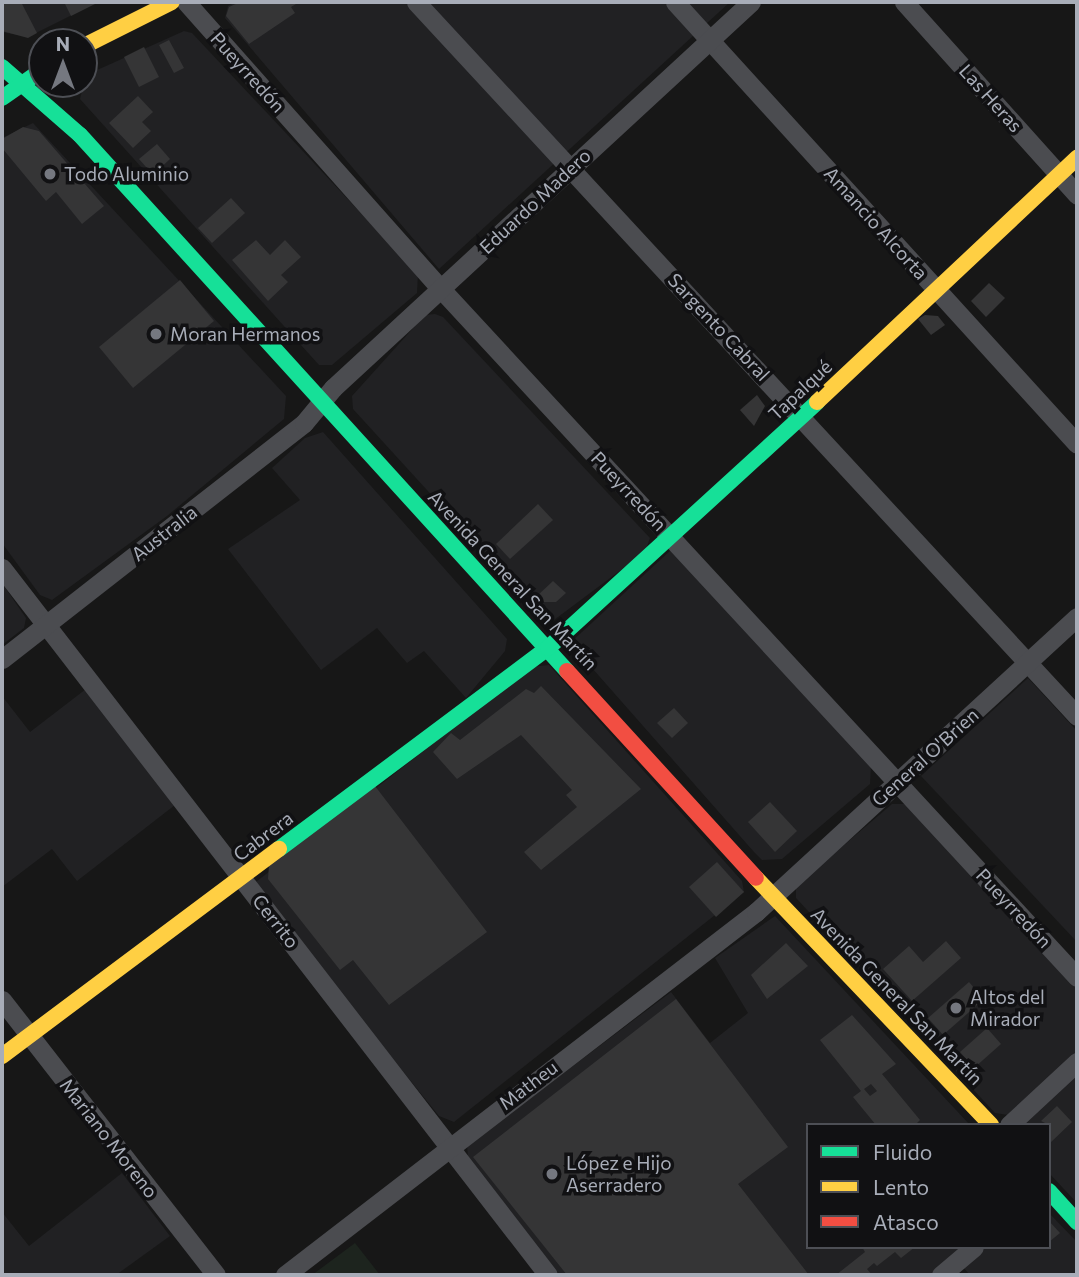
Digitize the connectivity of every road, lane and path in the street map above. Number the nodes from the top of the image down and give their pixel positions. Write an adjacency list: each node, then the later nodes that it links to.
1 (172, 2): 7 (main road)
2 (186, 2): 17 (street, Pueyrredón)
3 (416, 2): 14 (street, Sargento Cabral)
4 (675, 2): 8 (street, Amancio Alcorta)
5 (751, 2): 8 (street, Eduardo Madero)
6 (904, 2): 15 (street, Las Heras)
7 (98, 39)
8 (710, 40): 14 (street, Eduardo Madero); 18 (street, Amancio Alcorta)
9 (2, 66): 11 (main road, Avenida General San Martín)
10 (28, 78): 11 (main road)
11 (20, 83): 12 (main road); 19 (main road, Avenida General San Martín)
12 (2, 99)
13 (1077, 158): 15 (main road, Tapalqué)
14 (570, 169): 17 (street, Eduardo Madero); 20 (street, Sargento Cabral)
15 (1059, 175): 16 (street, Las Heras); 18 (main road, Tapalqué)
16 (1077, 195)
17 (440, 289): 19 (street, Eduardo Madero); 22 (street, Pueyrredón)
18 (936, 290): 20 (main road, Tapalqué); 21 (street, Amancio Alcorta)
19 (321, 403): 25 (street, Australia); 26 (main road, Avenida General San Martín)
20 (803, 417): 22 (main road, Tapalqué); 28 (street, Sargento Cabral)
21 (1077, 444)
22 (673, 538): 26 (main road, Tapalqué); 30 (street, Pueyrredón)
23 (2, 568): 25 (street, Cerrito)
24 (1077, 617): 28 (street, General O'Brien)
25 (45, 625): 27 (street, Australia); 31 (street, Cerrito)
26 (548, 648): 31 (main road, Cabrera); 32 (main road, Avenida General San Martín)
27 (2, 659)
28 (1028, 663): 29 (street, Sargento Cabral); 30 (street, General O'Brien)
29 (1077, 716)
30 (898, 782): 32 (street, General O'Brien); 33 (street, Pueyrredón)
31 (242, 878): 35 (main road, Cabrera); 40 (street, Cerrito)
32 (773, 897): 38 (main road, Avenida General San Martín); 40 (street, Matheu)
33 (1077, 976)
34 (2, 1000): 35 (street, Mariano Moreno)
35 (29, 1036): 36 (main road, Cabrera); 44 (street, Mariano Moreno)
36 (2, 1056)
37 (1077, 1062): 39 (street)
38 (989, 1123)
39 (1011, 1123)
40 (449, 1145): 45 (street, Matheu); 46 (street, Cerrito)
41 (1051, 1193): 42 (main road)
42 (1077, 1222)
43 (972, 1249): 47 (street)
44 (216, 1275)
45 (285, 1275)
46 (548, 1275)
47 (941, 1275)

